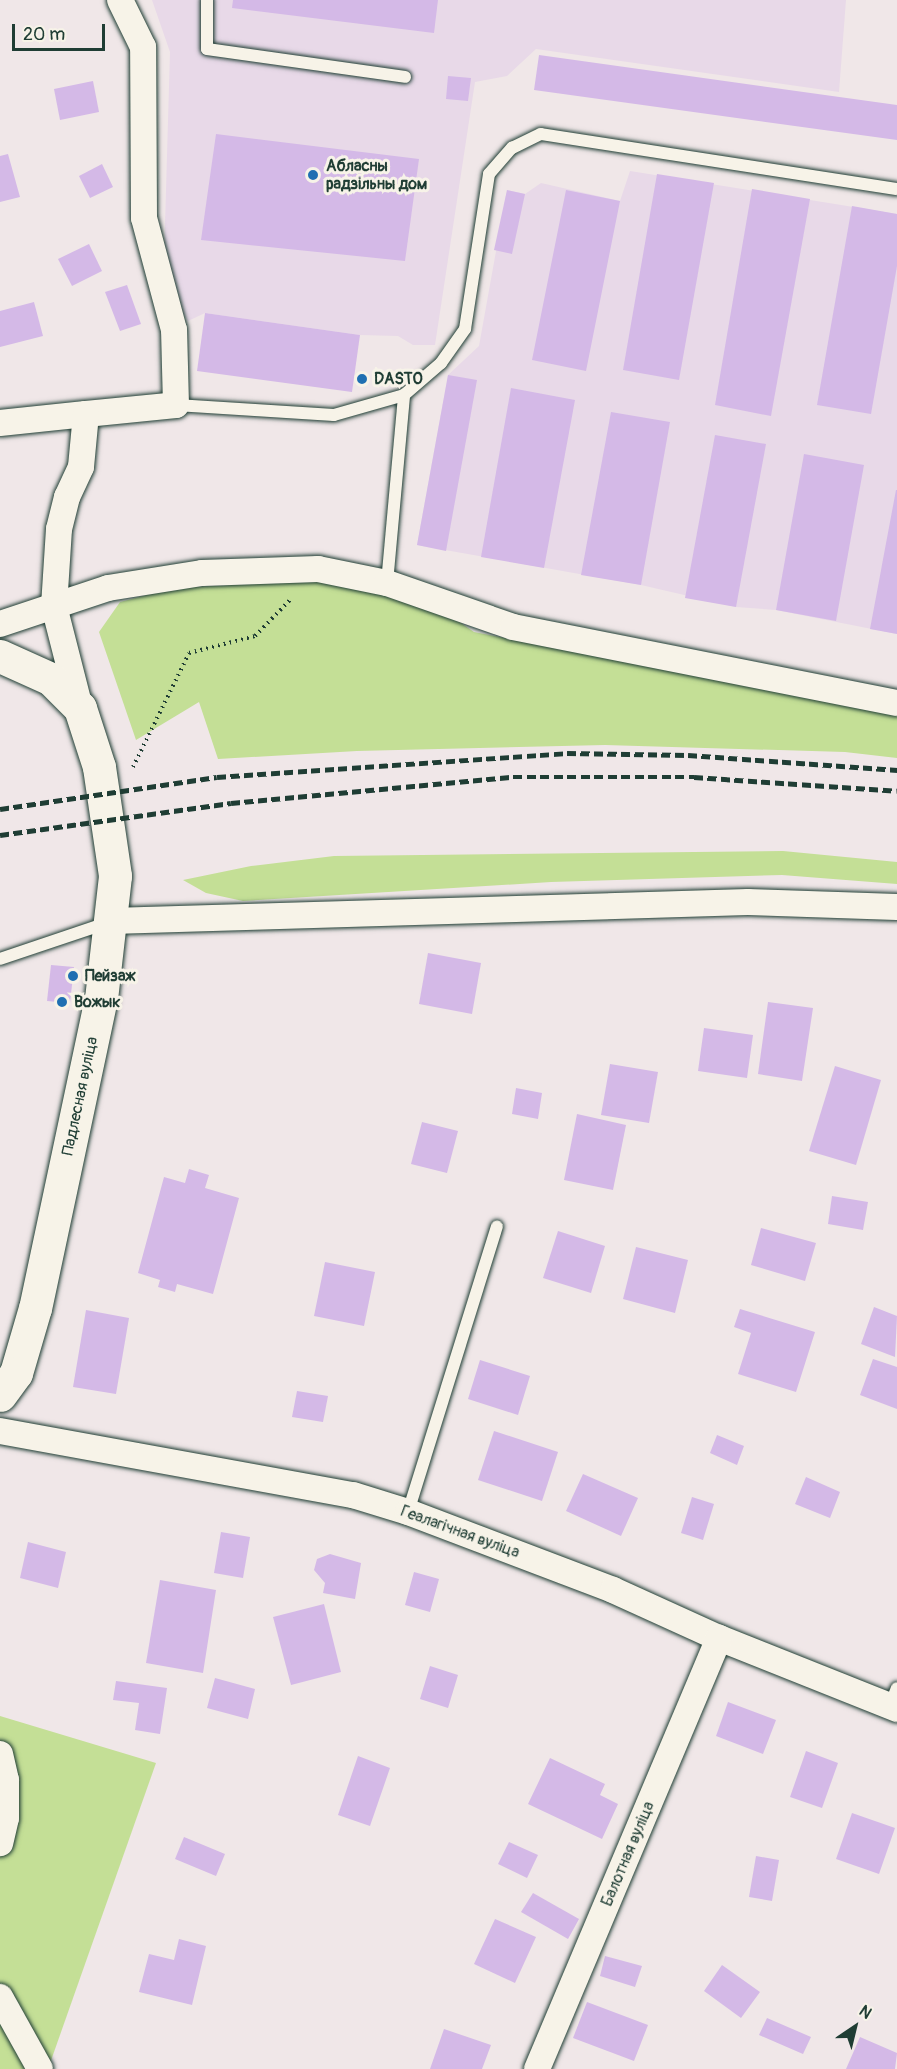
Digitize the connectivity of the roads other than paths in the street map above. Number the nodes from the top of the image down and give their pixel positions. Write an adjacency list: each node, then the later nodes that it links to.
1 (120, 0): 6 (street)
2 (207, 0): 3 (lane)
3 (405, 76)
4 (897, 189): 5 (lane)
5 (404, 395): 6 (lane); 9 (lane)
6 (176, 405): 7 (street)
7 (86, 414): 8 (street); 10 (street)
8 (0, 423)
9 (387, 583): 10 (street); 13 (street)
10 (54, 606): 11 (street); 14 (street)
11 (0, 624)
12 (0, 656): 14 (street, Падлесная вуліца)
13 (897, 703)
14 (80, 708): 16 (street, Падлесная вуліца)
15 (897, 907): 16 (street)
16 (111, 921): 17 (lane); 19 (street, Падлесная вуліца)
17 (0, 959)
18 (497, 1227): 21 (lane)
19 (0, 1395)
20 (0, 1431): 21 (street, Геалагічная вуліца)
21 (408, 1512): 22 (street, Геалагічная вуліца)
22 (719, 1638): 23 (street, Геалагічная вуліца); 28 (street, Балотная вуліца)
23 (895, 1701)
24 (0, 1754): 25 (street)
25 (0, 1844)
26 (0, 1997): 27 (street)
27 (40, 2069)
28 (537, 2069)

